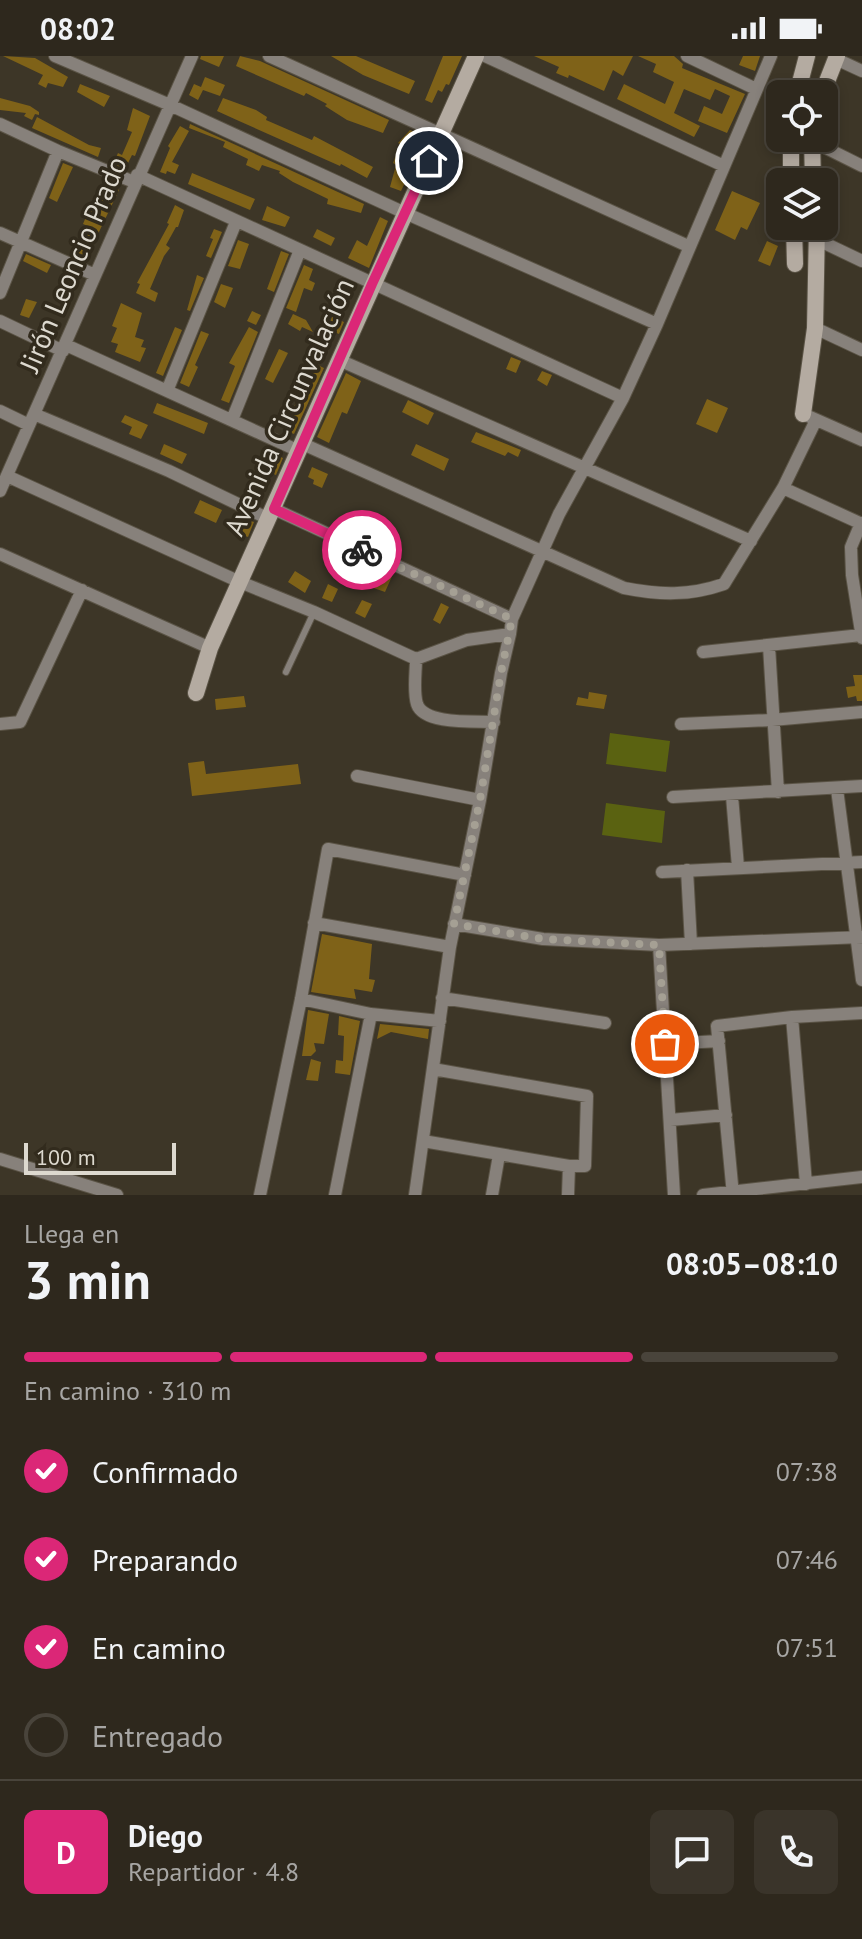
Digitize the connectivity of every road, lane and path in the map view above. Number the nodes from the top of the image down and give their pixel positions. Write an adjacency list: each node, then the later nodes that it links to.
1 (55, 56): 14 (street)
2 (192, 56): 14 (street, Jirón Leoncio Prado)
3 (269, 56): 16 (street)
4 (476, 56): 16 (street, Avenida Circunvalación)
5 (485, 56): 19 (street)
6 (687, 56): 13 (street)
7 (771, 56): 13 (street)
8 (807, 56): 11 (street)
9 (836, 57): 10 (street); 12 (street)
10 (862, 71)
11 (801, 80)
12 (827, 80)
13 (756, 89): 19 (street)
14 (170, 105): 21 (street, Jirón Leoncio Prado); 22 (street)
15 (0, 124): 17 (street)
16 (442, 134): 22 (street, Avenida Circunvalación); 29 (street)
17 (58, 151): 21 (street); 28 (street)
18 (835, 152): 20 (street)
19 (724, 166): 29 (street)
20 (862, 166)
21 (136, 178): 23 (street); 33 (street, Jirón Leoncio Prado)
22 (405, 213): 34 (street, Avenida Circunvalación); 37 (street)
23 (236, 222): 30 (street); 42 (street)
24 (0, 233): 28 (street)
25 (794, 240): 32 (street)
26 (817, 240): 38 (street)
27 (828, 240): 31 (street)
28 (20, 241): 33 (street); 35 (street)
29 (688, 246): 37 (street)
30 (300, 250): 34 (street); 47 (street)
31 (862, 261)
32 (795, 264)
33 (95, 275): 39 (street, Jirón Leoncio Prado)
34 (372, 284): 41 (street, Avenida Circunvalación); 43 (street)
35 (0, 293)
36 (0, 321): 39 (street)
37 (657, 324): 43 (street)
38 (815, 328): 40 (street); 45 (street)
39 (64, 348): 42 (street); 46 (street, Jirón Leoncio Prado)
40 (862, 350)
41 (339, 360): 49 (street, Avenida Circunvalación); 50 (street)
42 (167, 391): 47 (street)
43 (623, 398): 50 (street)
44 (0, 411): 46 (street)
45 (809, 417): 48 (street); 52 (street)
46 (32, 420): 51 (street, Jirón Leoncio Prado); 53 (street)
47 (232, 420): 49 (street)
48 (862, 440)
49 (301, 447): 53 (street, Avenida Circunvalación); 56 (street)
50 (583, 469): 55 (street); 56 (street)
51 (2, 485): 58 (street)
52 (783, 488): 54 (street); 55 (street)
53 (272, 514): 58 (street, Avenida Circunvalación); 61 (street)
54 (862, 524): 63 (street)
55 (751, 541): 56 (street)
56 (542, 553): 61 (street)
57 (0, 554): 59 (street)
58 (240, 582): 60 (street); 65 (street, Avenida Circunvalación)
59 (82, 590): 65 (street); 73 (street)
60 (314, 612): 67 (street); 68 (lane)
61 (512, 619): 62 (street)
62 (510, 634): 67 (street); 72 (street)
63 (862, 636): 64 (street)
64 (769, 646): 66 (street); 71 (street)
65 (210, 648): 69 (street, Avenida Circunvalación)
66 (703, 652)
67 (416, 659): 72 (street)
68 (286, 672)
69 (196, 693)
70 (862, 712): 71 (street)
71 (772, 720): 74 (street); 78 (street)
72 (494, 722): 81 (street)
73 (0, 724)
74 (681, 724)
75 (357, 776): 81 (street)
76 (862, 786): 77 (street)
77 (837, 789): 78 (street); 83 (street)
78 (778, 792): 79 (street)
79 (732, 796): 80 (street); 84 (street)
80 (673, 797)
81 (480, 800): 87 (street)
82 (862, 862): 83 (street)
83 (846, 864): 84 (street); 90 (street)
84 (738, 867): 85 (street)
85 (687, 870): 86 (street); 91 (street)
86 (662, 872)
87 (465, 875): 88 (street); 89 (street)
88 (314, 923): 93 (street); 96 (street)
89 (454, 924): 92 (street); 93 (street)
90 (859, 937): 91 (street); 94 (street)
91 (691, 944): 92 (street)
92 (659, 945): 103 (street)
93 (450, 947): 95 (street)
94 (862, 980)
95 (442, 998): 100 (street); 101 (street)
96 (301, 999): 98 (street); 115 (street)
97 (862, 1013): 99 (street)
98 (371, 1014): 100 (street); 116 (street)
99 (792, 1017): 102 (street); 112 (street)
100 (440, 1021): 104 (street)
101 (605, 1023)
102 (719, 1041): 103 (street); 105 (street)
103 (665, 1044): 106 (street)
104 (433, 1069): 107 (street); 110 (street)
105 (726, 1115): 106 (street); 113 (street)
106 (670, 1120): 120 (street)
107 (423, 1141): 108 (street); 117 (street)
108 (499, 1155): 110 (street); 118 (street)
109 (0, 1159): 114 (street)
110 (569, 1166): 119 (street)
111 (862, 1177): 112 (street)
112 (806, 1184): 113 (street)
113 (733, 1194): 121 (street)
114 (117, 1195)
115 (260, 1195)
116 (335, 1195)
117 (415, 1195)
118 (492, 1195)
119 (568, 1195)
120 (674, 1195)
121 (703, 1195)

